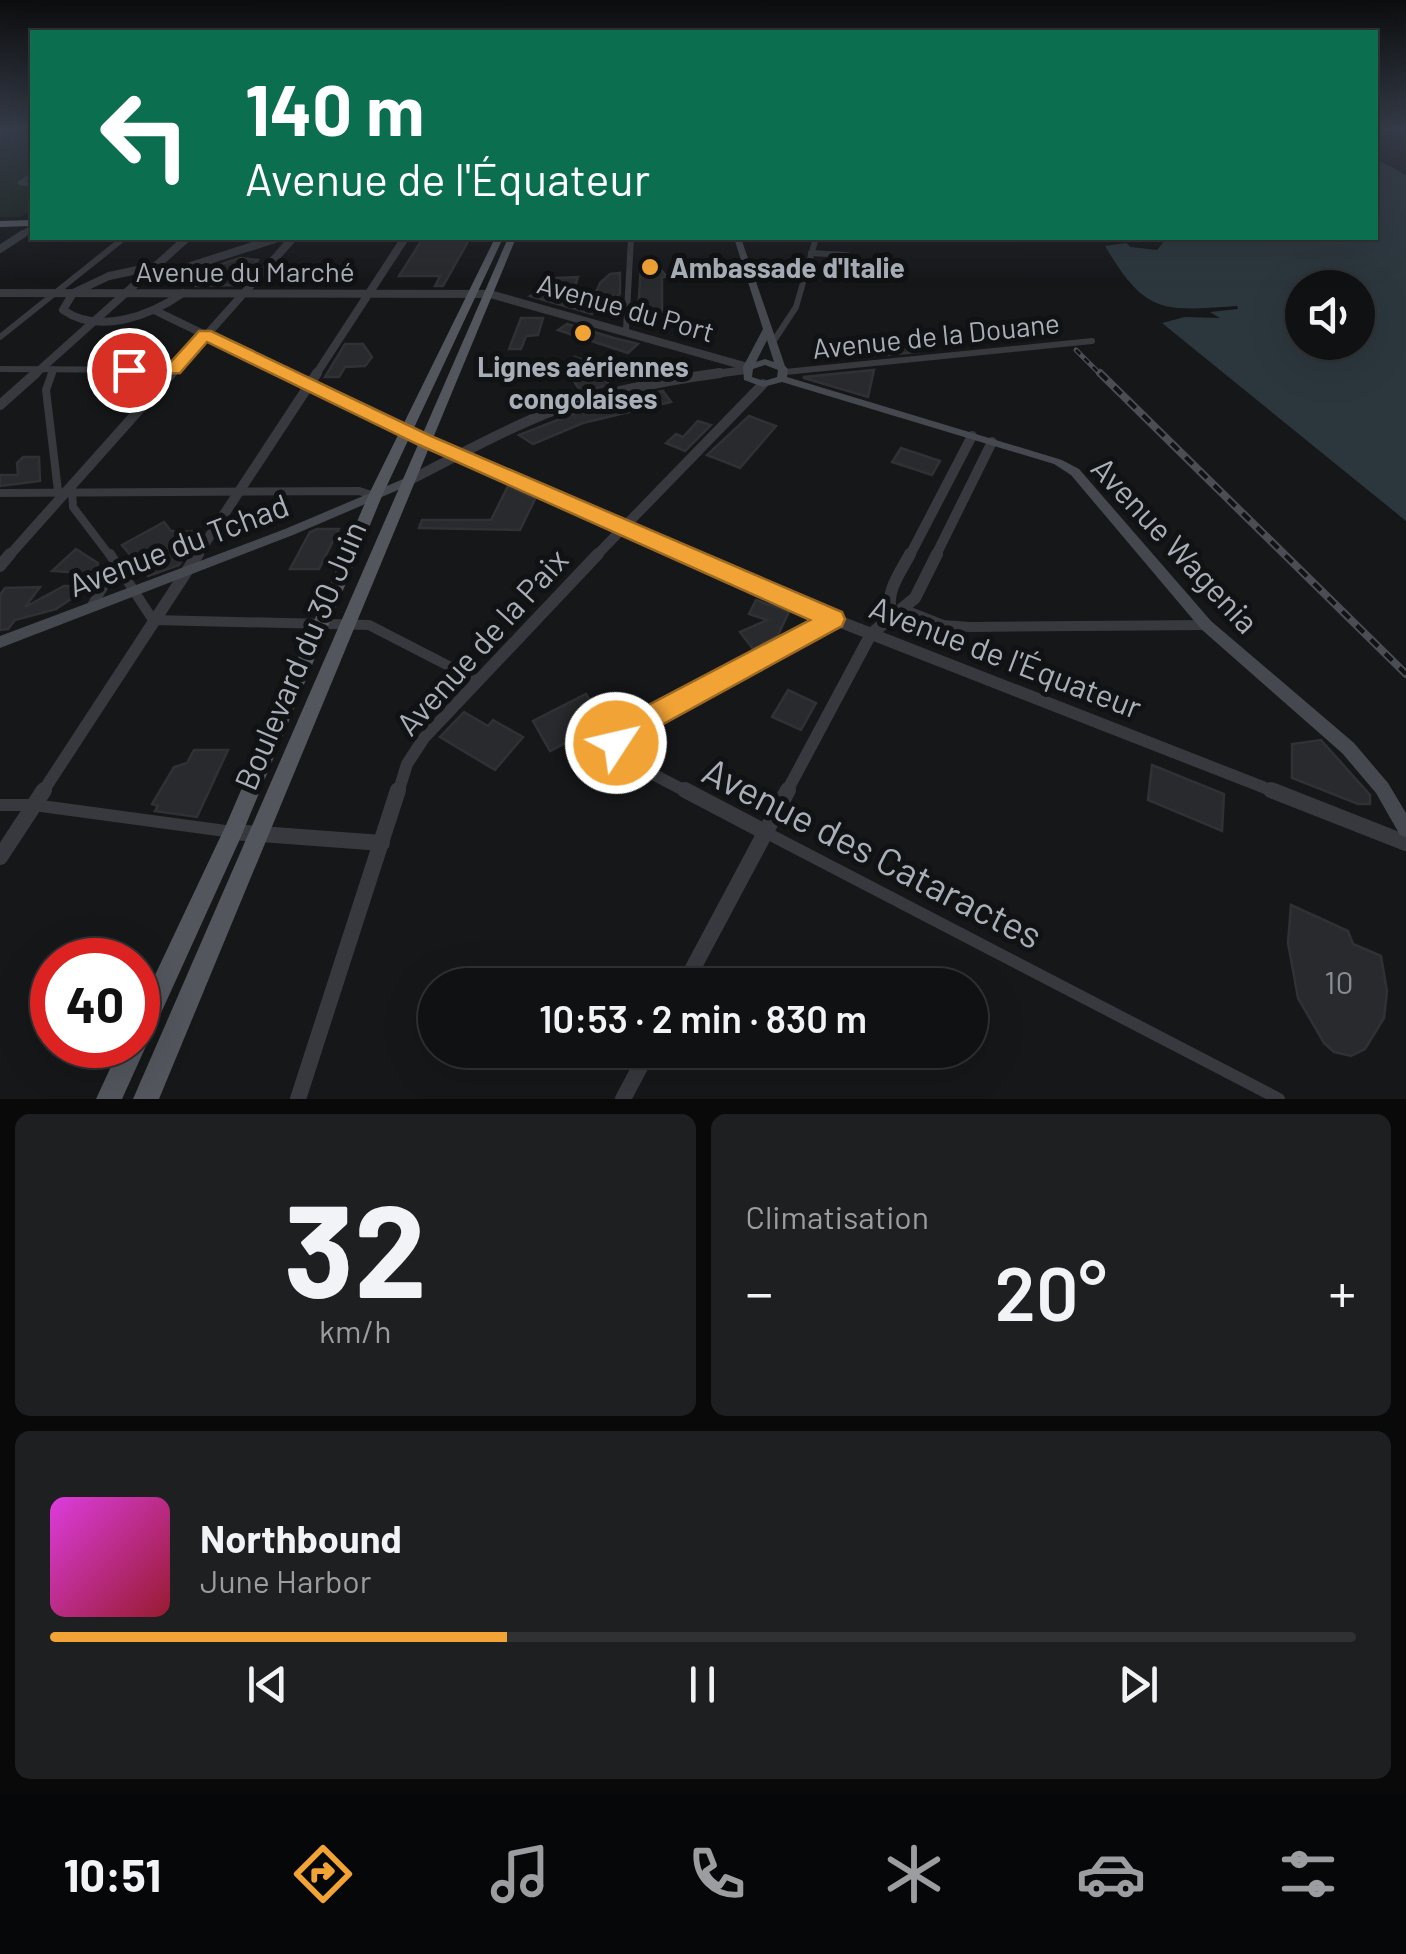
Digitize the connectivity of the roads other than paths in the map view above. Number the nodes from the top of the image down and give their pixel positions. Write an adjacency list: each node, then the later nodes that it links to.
1 (0, 224): 2 (main road)
2 (30, 225)
3 (30, 226): 14 (street)
4 (122, 240): 20 (street)
5 (185, 240): 17 (street)
6 (272, 240): 17 (street)
7 (291, 240): 18 (street)
8 (404, 240): 23 (street)
9 (497, 240): 25 (main road, Boulevard du 30 Juin)
10 (511, 240): 25 (main road, Boulevard du 30 Juin)
11 (631, 240): 28 (street)
12 (738, 240): 29 (main road)
13 (815, 240): 15 (street)
14 (0, 249)
15 (811, 253): 16 (street); 33 (street)
16 (847, 255)
17 (153, 269): 21 (street); 24 (street)
18 (242, 292): 22 (street, Avenue du Marché); 23 (street, Avenue du Marché); 30 (street)
19 (0, 293): 20 (street, Avenue du Marché)
20 (56, 293): 21 (street, Avenue du Marché); 31 (street)
21 (73, 293): 24 (street, Avenue du Marché); 27 (street)
22 (183, 293): 24 (street, Avenue du Marché); 26 (street)
23 (369, 293): 25 (street, Avenue du Marché); 41 (street)
24 (125, 294): 27 (street)
25 (482, 294): 28 (street, Avenue du Port); 43 (main road, Boulevard du 30 Juin)
26 (154, 310): 27 (street); 30 (street, Avenue de l'Équateur)
27 (92, 322): 36 (street)
28 (626, 330): 34 (street, Avenue du Port)
29 (766, 331): 33 (main road); 34 (main road)
30 (205, 334): 38 (street); 41 (street, Avenue de l'Équateur)
31 (0, 337)
32 (1092, 341): 39 (street, Avenue de la Douane)
33 (772, 342): 39 (main road)
34 (748, 367): 39 (main road, Avenue Wagenia); 40 (main road); 46 (street)
35 (0, 369): 36 (street)
36 (39, 369): 37 (street); 42 (street)
37 (53, 369): 38 (street); 50 (street)
38 (174, 370): 50 (street)
39 (782, 373): 40 (main road); 44 (main road, Avenue Wagenia)
40 (763, 384): 52 (street, Avenue de la Paix)
41 (310, 385): 43 (street, Avenue de l'Équateur); 48 (street)
42 (0, 404)
43 (416, 436): 46 (street, Avenue de l'Équateur); 47 (main road, Boulevard du 30 Juin); 51 (main road, Boulevard du 30 Juin)
44 (972, 436): 45 (main road, Avenue Wagenia); 58 (street)
45 (992, 442): 58 (street); 63 (main road, Avenue Wagenia)
46 (463, 456): 47 (street); 52 (street, Avenue de l'Équateur)
47 (408, 481): 51 (main road, Avenue du Tchad); 62 (main road, Boulevard du 30 Juin)
48 (240, 490): 50 (street); 51 (street); 55 (street)
49 (0, 492): 50 (street)
50 (65, 492): 53 (street); 54 (street)
51 (375, 496): 55 (main road, Avenue du Tchad); 61 (main road, Boulevard du 30 Juin)
52 (624, 527): 59 (street, Avenue de l'Équateur); 66 (street, Avenue de la Paix)
53 (117, 564): 56 (street); 57 (street)
54 (0, 566)
55 (188, 569): 56 (main road, Avenue du Tchad); 60 (street)
56 (134, 590): 57 (main road, Avenue du Tchad); 60 (street)
57 (91, 606): 65 (main road, Avenue du Tchad)
58 (899, 612): 63 (street); 64 (street)
59 (833, 619): 64 (street, Avenue de l'Équateur); 69 (street, Avenue des Cataractes)
60 (153, 620): 61 (street); 67 (street)
61 (322, 621): 62 (street); 71 (main road, Boulevard du 30 Juin)
62 (347, 622): 66 (street); 72 (main road, Boulevard du 30 Juin)
63 (1206, 625): 70 (main road, Avenue Wagenia)
64 (871, 634): 69 (street); 73 (street, Avenue de l'Équateur)
65 (0, 642)
66 (476, 680): 74 (street, Avenue de la Paix)
67 (34, 804): 68 (street); 71 (street); 75 (street)
68 (0, 805)
69 (763, 830): 76 (street); 84 (street, Avenue des Cataractes)
70 (1406, 830)
71 (233, 832): 72 (street); 77 (main road, Boulevard du 30 Juin)
72 (258, 836): 74 (street); 81 (main road, Boulevard du 30 Juin)
73 (1406, 843)
74 (382, 844): 82 (street, Avenue de la Paix)
75 (0, 858)
76 (693, 968)
77 (160, 990)
78 (123, 1068): 80 (main road)
79 (639, 1068): 83 (street)
80 (108, 1099)
81 (146, 1099)
82 (298, 1099)
83 (623, 1099)
84 (1279, 1099)

